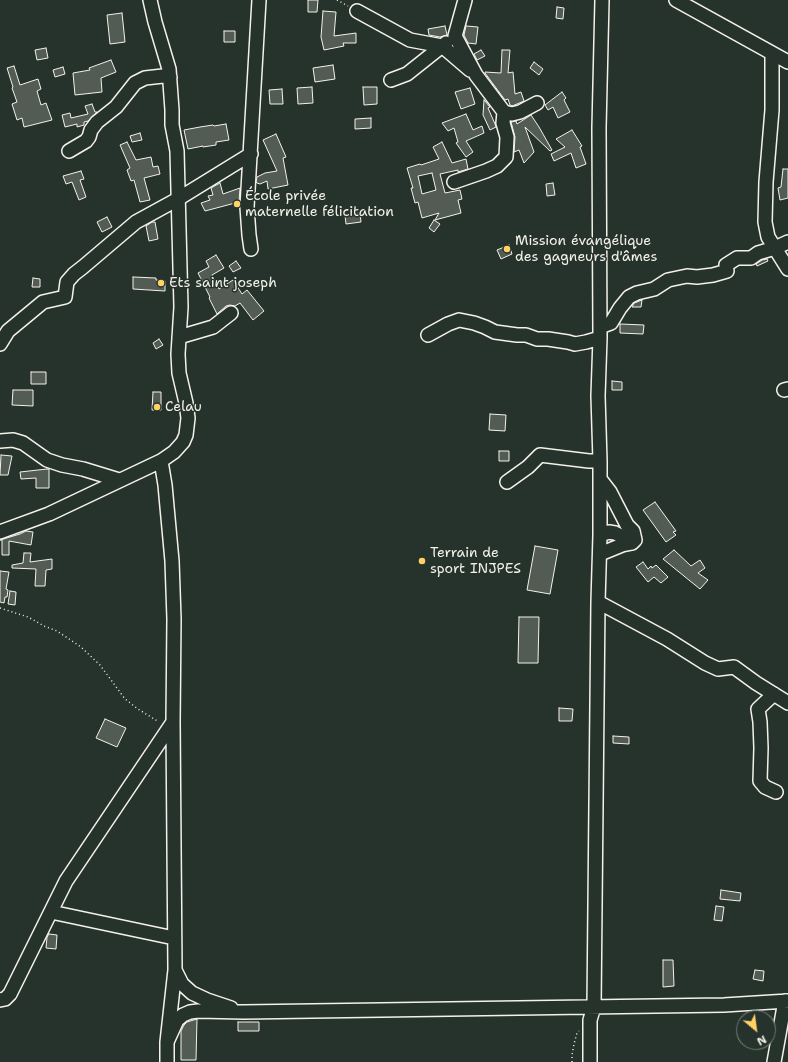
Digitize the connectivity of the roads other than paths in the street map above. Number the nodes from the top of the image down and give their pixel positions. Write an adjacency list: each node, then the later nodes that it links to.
1 (150, 0): 12 (street)
2 (259, 0): 17 (street)
3 (465, 0): 7 (street)
4 (602, 0): 25 (street)
5 (676, 0): 9 (street)
6 (357, 10): 8 (street)
7 (455, 36): 8 (street); 11 (street)
8 (442, 46): 11 (street); 13 (street)
9 (772, 54): 10 (street); 21 (street)
10 (788, 62)
11 (476, 75): 15 (street)
12 (170, 77): 16 (street); 19 (street)
13 (391, 80)
14 (537, 104): 15 (street)
15 (504, 112): 18 (street)
16 (69, 151)
17 (251, 154): 19 (street); 22 (street)
18 (454, 182)
19 (178, 199): 27 (street); 28 (street)
20 (788, 242): 21 (street)
21 (775, 248): 23 (street); 25 (street)
22 (251, 249)
23 (788, 269)
24 (231, 313): 27 (street)
25 (600, 332): 26 (street); 31 (street)
26 (428, 335)
27 (179, 337): 30 (street)
28 (0, 344)
29 (0, 441): 33 (street)
30 (161, 461): 33 (street); 42 (street)
31 (600, 461): 32 (street); 34 (street)
32 (600, 479): 36 (street); 37 (street)
33 (119, 480): 35 (street)
34 (507, 482)
35 (0, 532)
36 (600, 535): 37 (street); 38 (street)
37 (632, 543): 38 (street)
38 (600, 554): 39 (street)
39 (598, 602): 40 (street); 49 (street)
40 (774, 694): 41 (street); 43 (street)
41 (788, 703)
42 (171, 725): 44 (street); 45 (street)
43 (776, 792)
44 (51, 912): 45 (street); 47 (street)
45 (174, 938): 46 (street)
46 (175, 970): 50 (street); 51 (street)
47 (0, 1000)
48 (785, 1001): 49 (street); 54 (street)
49 (594, 1007): 50 (street); 53 (street)
50 (244, 1012): 51 (street)
51 (167, 1042): 52 (street)
52 (167, 1062)
53 (590, 1062)
54 (774, 1062)

